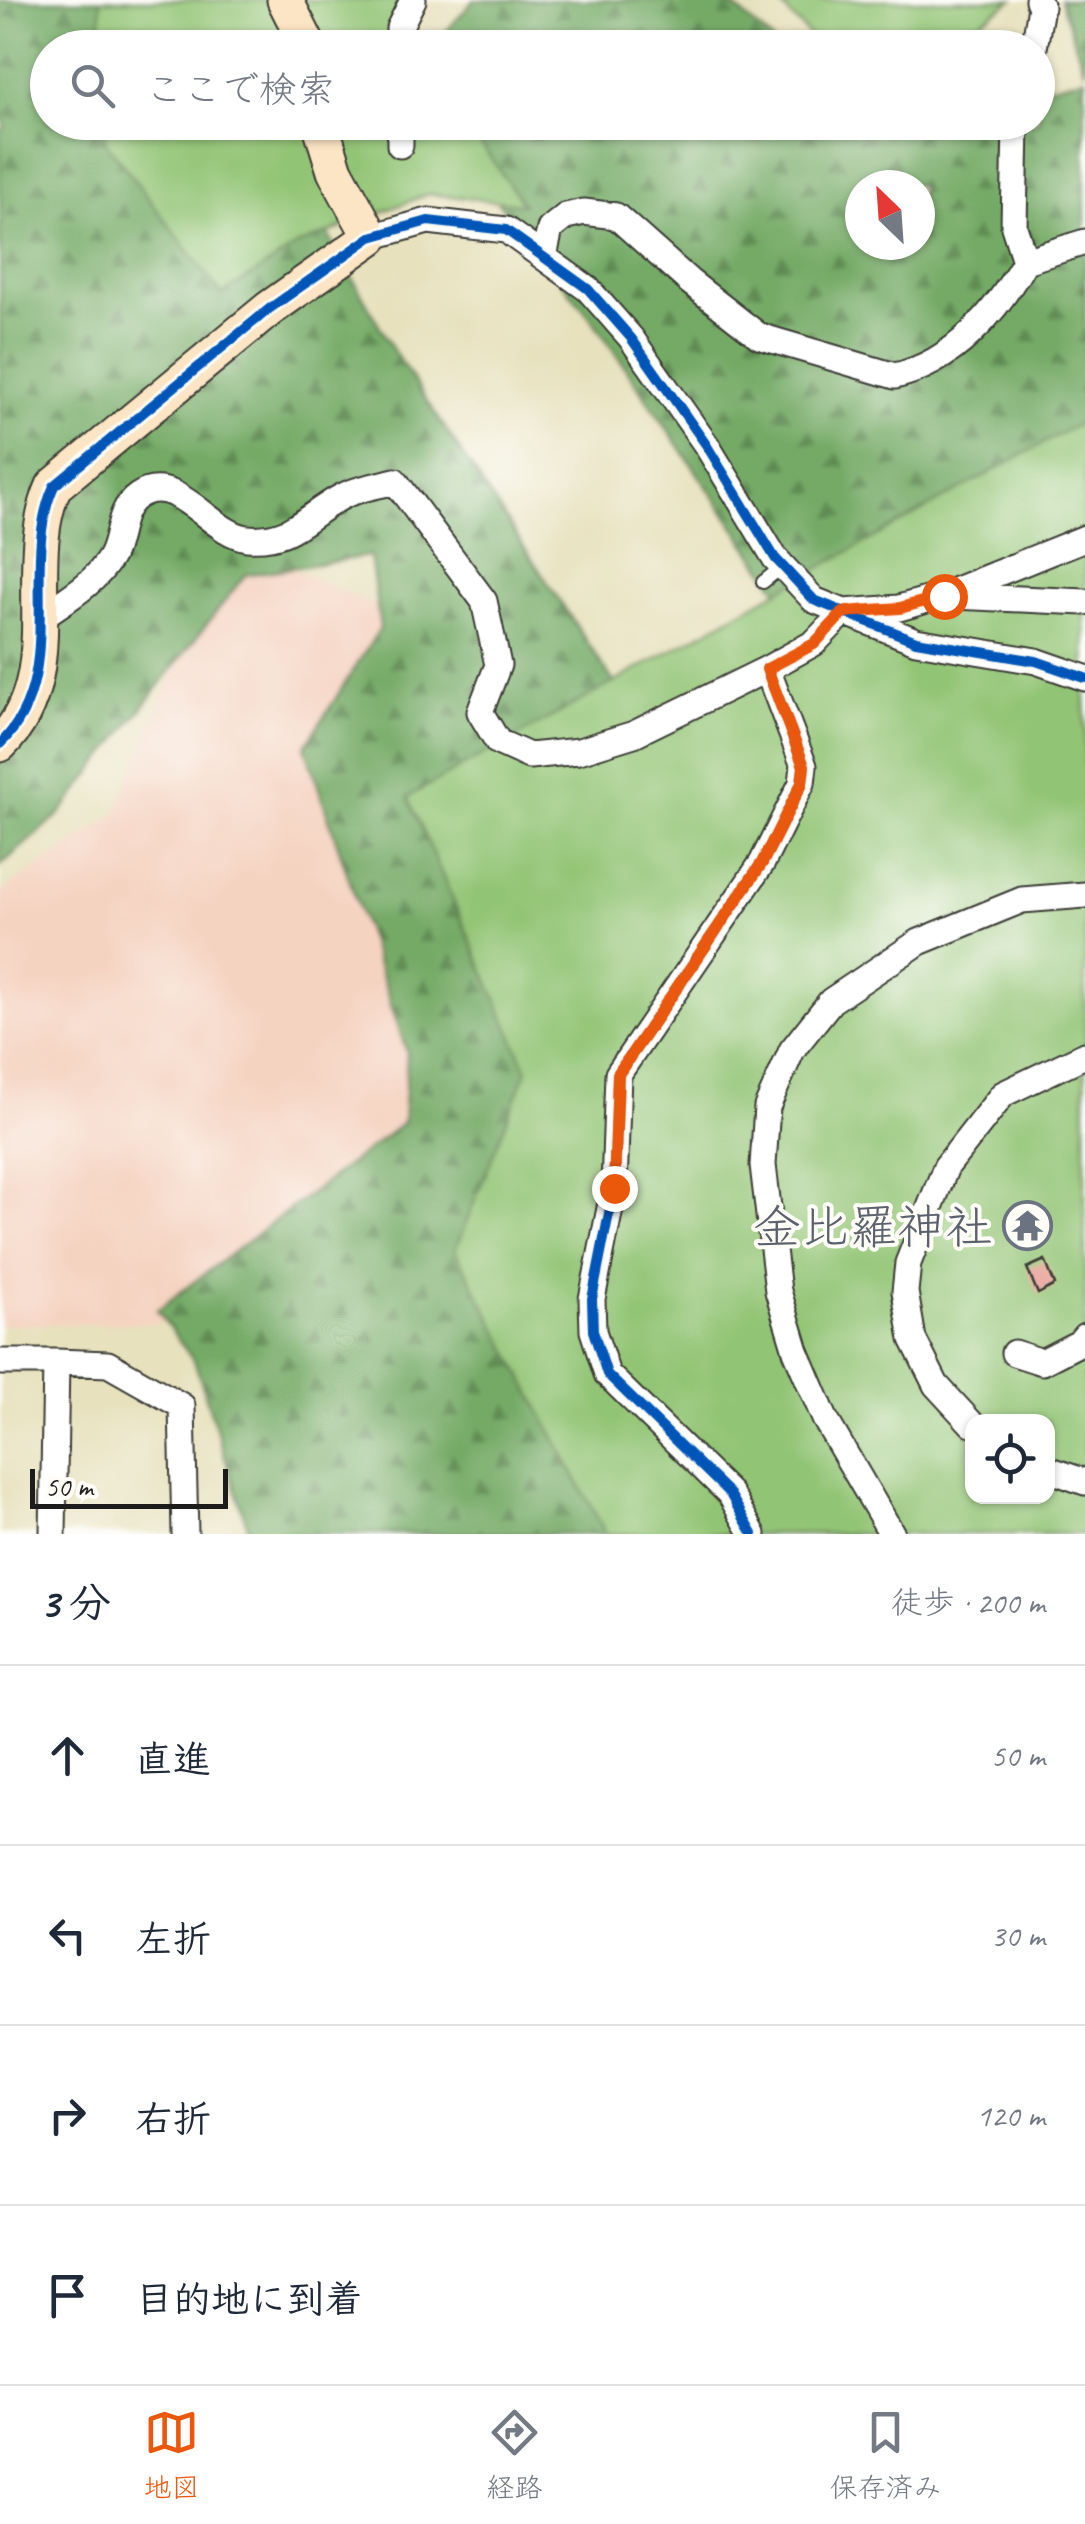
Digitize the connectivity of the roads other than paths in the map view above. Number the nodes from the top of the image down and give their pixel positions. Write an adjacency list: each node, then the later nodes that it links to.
1 (285, 0): 4 (street)
2 (413, 0): 5 (street)
3 (1038, 0): 6 (street)
4 (300, 30)
5 (399, 30)
6 (1037, 30)
7 (326, 140): 9 (street)
8 (1016, 140): 12 (street)
9 (371, 237): 11 (street); 17 (street)
10 (1085, 242): 12 (street)
11 (544, 257): 12 (street); 16 (street)
12 (1025, 261)
13 (1085, 538): 14 (street)
14 (944, 596): 15 (street); 16 (street)
15 (1085, 602)
16 (844, 612): 18 (street); 19 (street)
17 (40, 618): 18 (street); 20 (street)
18 (767, 669): 32 (street)
19 (1085, 678)
20 (0, 744)
21 (1085, 895): 33 (street)
22 (1085, 1056): 27 (street)
23 (1085, 1336): 24 (street)
24 (1014, 1353)
25 (0, 1362): 26 (street)
26 (56, 1362): 30 (street); 31 (street)
27 (965, 1417)
28 (1055, 1471): 29 (street)
29 (1085, 1482)
30 (53, 1534)
31 (185, 1534)
32 (753, 1534)
33 (892, 1534)

